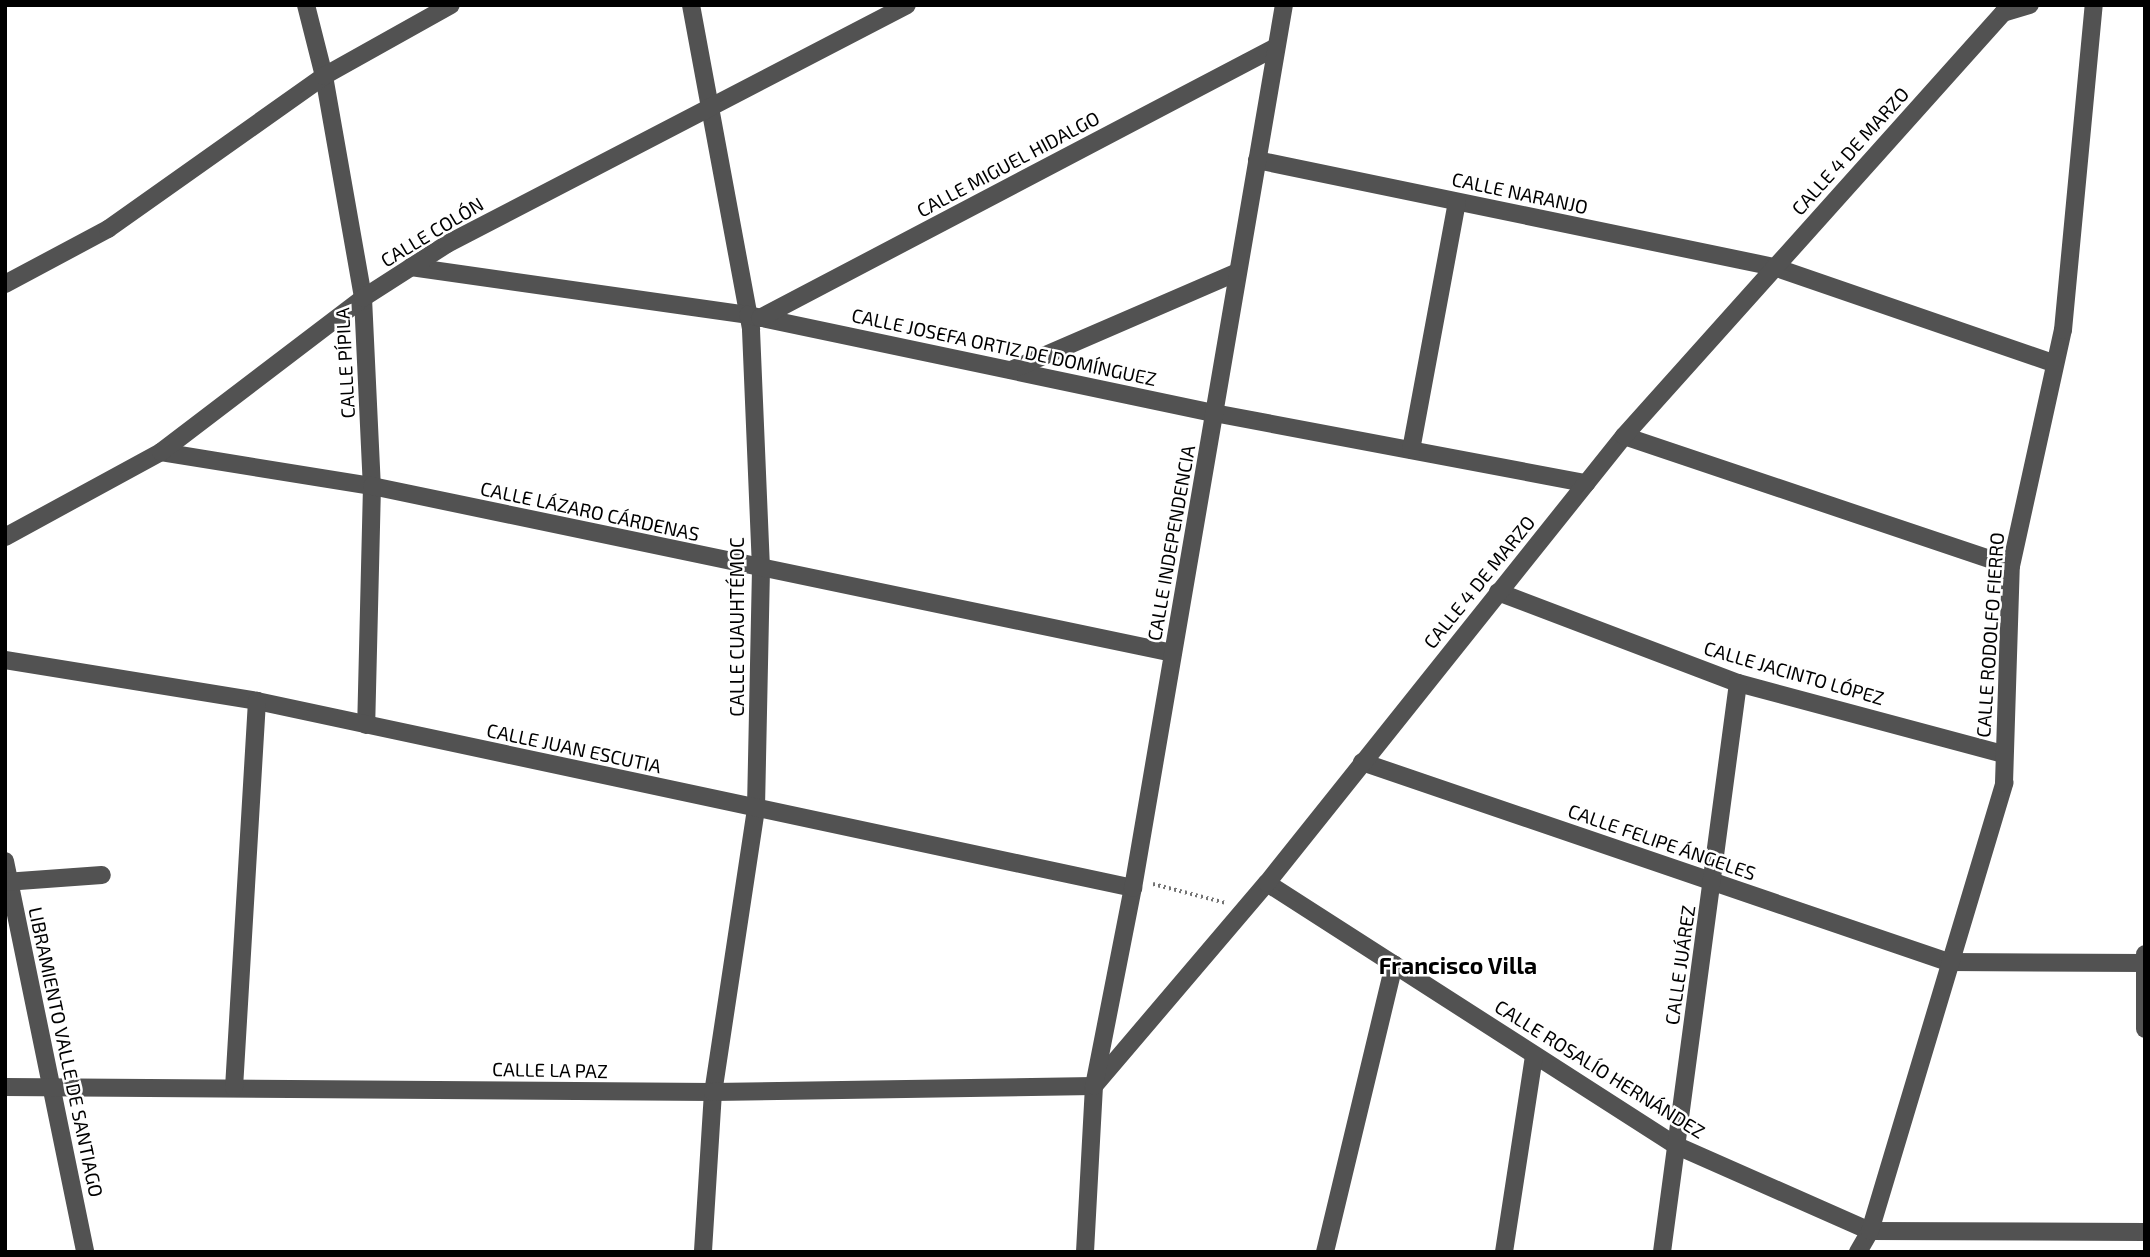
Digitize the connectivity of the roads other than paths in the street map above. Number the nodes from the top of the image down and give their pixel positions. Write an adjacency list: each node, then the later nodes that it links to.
1 (306, 5): 9 (street, CALLE PÍPILA)
2 (451, 5): 9 (street)
3 (691, 5): 10 (street, CALLE CUAUHTÉMOC)
4 (907, 5): 10 (street, CALLE COLÓN)
5 (1284, 5): 8 (street, CALLE INDEPENDENCIA)
6 (2030, 5): 14 (street, CALLE 4 DE MARZO)
7 (2094, 5): 19 (street, CALLE RODOLFO FIERRO)
8 (1276, 47): 11 (street, CALLE INDEPENDENCIA); 18 (street, CALLE MIGUEL HIDALGO)
9 (324, 76): 16 (street); 17 (street, CALLE PÍPILA)
10 (707, 107): 13 (street, CALLE COLÓN); 18 (street, CALLE CUAUHTÉMOC)
11 (1257, 160): 12 (street, CALLE NARANJO); 15 (street, CALLE INDEPENDENCIA)
12 (1457, 202): 14 (street, CALLE NARANJO); 23 (street)
13 (411, 267): 17 (street, CALLE COLÓN); 18 (street, CALLE JOSEFA ORTIZ DE DOMÍNGUEZ)
14 (1774, 267): 19 (street, CALLE NARANJO); 22 (street, CALLE 4 DE MARZO)
15 (1238, 272): 20 (street); 21 (street, CALLE INDEPENDENCIA)
16 (5, 284)
17 (363, 298): 24 (street, CALLE COLÓN); 26 (street, CALLE PÍPILA)
18 (754, 316): 20 (street, CALLE JOSEFA ORTIZ DE DOMÍNGUEZ); 29 (street, CALLE CUAUHTÉMOC)
19 (2053, 363): 28 (street, CALLE RODOLFO FIERRO)
20 (1011, 370): 21 (street, CALLE JOSEFA ORTIZ DE DOMÍNGUEZ)
21 (1214, 413): 23 (street, CALLE JOSEFA ORTIZ DE DOMÍNGUEZ); 31 (street, CALLE INDEPENDENCIA)
22 (1624, 436): 25 (street, CALLE 4 DE MARZO); 28 (street)
23 (1411, 450): 25 (street, CALLE JOSEFA ORTIZ DE DOMÍNGUEZ)
24 (162, 452): 26 (street, CALLE LÁZARO CÁRDENAS); 27 (street, CALLE COLÓN)
25 (1586, 483): 30 (street, CALLE 4 DE MARZO)
26 (372, 486): 29 (street, CALLE LÁZARO CÁRDENAS); 35 (street, CALLE PÍPILA)
27 (5, 537)
28 (2011, 566): 36 (street, CALLE RODOLFO FIERRO)
29 (761, 569): 31 (street, CALLE LÁZARO CÁRDENAS); 38 (street, CALLE CUAUHTÉMOC)
30 (1498, 592): 33 (street, CALLE JACINTO LÓPEZ); 37 (street, CALLE 4 DE MARZO)
31 (1173, 653): 44 (street, CALLE INDEPENDENCIA)
32 (5, 660): 34 (street, CALLE JUAN ESCUTIA)
33 (1738, 683): 36 (street, CALLE JACINTO LÓPEZ); 42 (street, CALLE JUÁREZ)
34 (257, 701): 35 (street, CALLE JUAN ESCUTIA); 53 (street)
35 (366, 725): 38 (street, CALLE JUAN ESCUTIA)
36 (2003, 754): 46 (street, CALLE RODOLFO FIERRO)
37 (1362, 762): 42 (street, CALLE FELIPE ÁNGELES); 43 (street, CALLE 4 DE MARZO)
38 (756, 809): 44 (street, CALLE JUAN ESCUTIA); 54 (street, CALLE CUAUHTÉMOC)
39 (5, 861): 41 (street, LIBRAMIENTO VALLE DE SANTIAGO)
40 (102, 875): 41 (street)
41 (7, 882): 52 (street, LIBRAMIENTO VALLE DE SANTIAGO)
42 (1713, 882): 46 (street, CALLE FELIPE ÁNGELES); 55 (street, CALLE JUÁREZ)
43 (1267, 883): 47 (street, CALLE ROSALÍO HERNÁNDEZ); 50 (street, CALLE 4 DE MARZO)
44 (1133, 888): 50 (street, CALLE INDEPENDENCIA)
45 (2144, 960): 46 (street, CALLE FELIPE ÁNGELES); 48 (street)
46 (1948, 962): 56 (street, CALLE RODOLFO FIERRO)
47 (1394, 964): 49 (street, CALLE ROSALÍO HERNÁNDEZ); 61 (street)
48 (2145, 1029)
49 (1534, 1055): 55 (street, CALLE ROSALÍO HERNÁNDEZ); 62 (street)
50 (1094, 1086): 54 (street, CALLE LA PAZ); 60 (street)
51 (5, 1087): 52 (street, CALLE LA PAZ)
52 (51, 1087): 53 (street, CALLE LA PAZ); 58 (street, LIBRAMIENTO VALLE DE SANTIAGO)
53 (234, 1088): 54 (street, CALLE LA PAZ)
54 (713, 1092): 59 (street, CALLE CUAUHTÉMOC)
55 (1675, 1145): 56 (street, CALLE ROSALÍO HERNÁNDEZ); 63 (street, CALLE JUÁREZ)
56 (1870, 1231): 57 (street, CALLE ROSALÍO HERNÁNDEZ); 64 (street, CALLE RODOLFO FIERRO)
57 (2145, 1232)
58 (85, 1252)
59 (703, 1252)
60 (1085, 1252)
61 (1325, 1252)
62 (1504, 1252)
63 (1662, 1252)
64 (1858, 1252)

